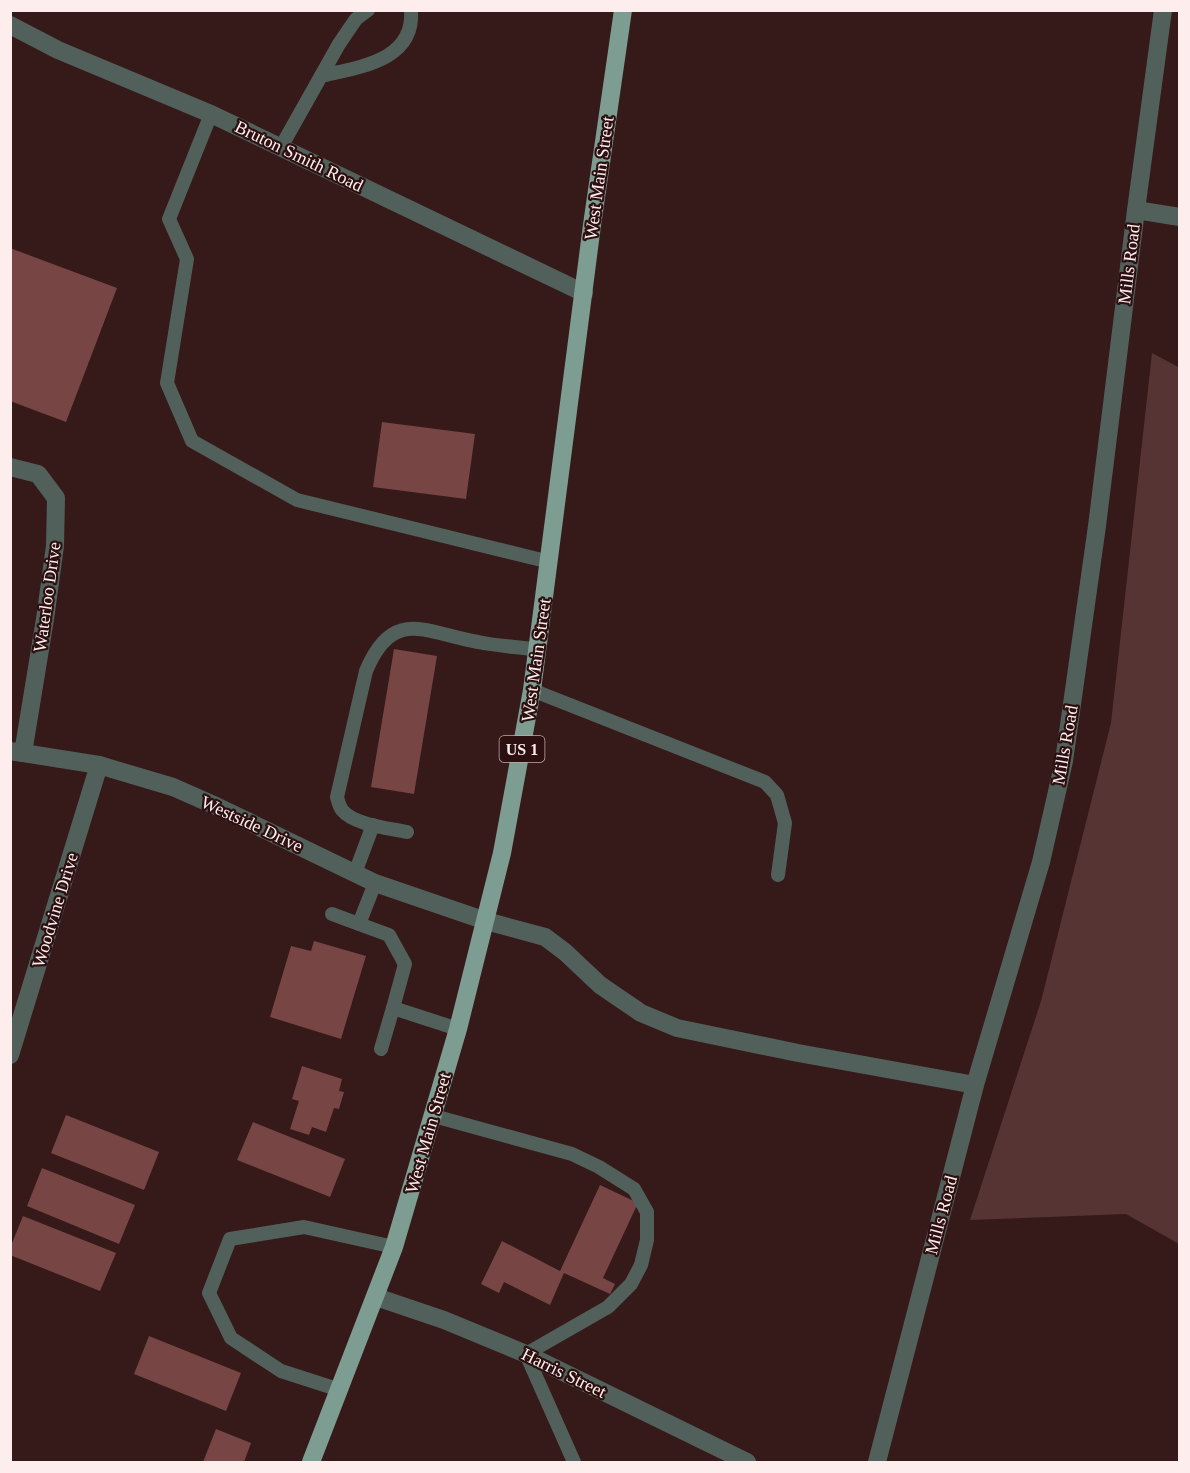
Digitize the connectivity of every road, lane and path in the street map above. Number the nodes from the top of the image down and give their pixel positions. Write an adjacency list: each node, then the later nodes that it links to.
1 (368, 10): 6 (lane)
2 (411, 10): 6 (lane)
3 (623, 10): 11 (main road, West Main Street / US 1)
4 (1163, 10): 9 (street, Mills Road)
5 (10, 25): 7 (street, Bruton Smith Road)
6 (321, 76): 8 (lane)
7 (211, 114): 8 (street, Bruton Smith Road); 13 (lane)
8 (281, 147): 11 (street, Bruton Smith Road)
9 (1136, 210): 10 (street); 30 (street, Mills Road)
10 (1179, 217)
11 (584, 293): 13 (main road, West Main Street / US 1)
12 (10, 467): 16 (street, Waterloo Drive)
13 (550, 562): 14 (main road, West Main Street / US 1)
14 (538, 650): 15 (main road, West Main Street / US 1); 18 (lane)
15 (532, 690): 21 (lane); 24 (main road, West Main Street / US 1)
16 (17, 752): 17 (street, Westside Drive)
17 (99, 765): 20 (street, Westside Drive); 29 (street, Woodvine Drive)
18 (373, 825): 19 (lane); 20 (lane)
19 (407, 832)
20 (355, 873): 22 (street, Westside Drive)
21 (778, 875)
22 (375, 883): 24 (street, Westside Drive); 25 (lane)
23 (332, 914): 25 (lane)
24 (486, 921): 27 (main road, West Main Street / US 1); 30 (street, Westside Drive)
25 (359, 924): 26 (lane)
26 (393, 1008): 27 (lane); 28 (lane)
27 (458, 1029): 31 (main road, West Main Street / US 1)
28 (381, 1049)
29 (10, 1055)
30 (975, 1085): 39 (street, Mills Road)
31 (434, 1116): 32 (main road, West Main Street / US 1); 34 (lane)
32 (394, 1247): 33 (main road, West Main Street / US 1); 35 (lane)
33 (376, 1297): 34 (street, Harris Street); 35 (main road, West Main Street / US 1)
34 (526, 1353): 37 (lane); 38 (street, Harris Street)
35 (340, 1390): 36 (main road, West Main Street / US 1)
36 (311, 1462)
37 (574, 1462)
38 (747, 1462)
39 (877, 1462)

